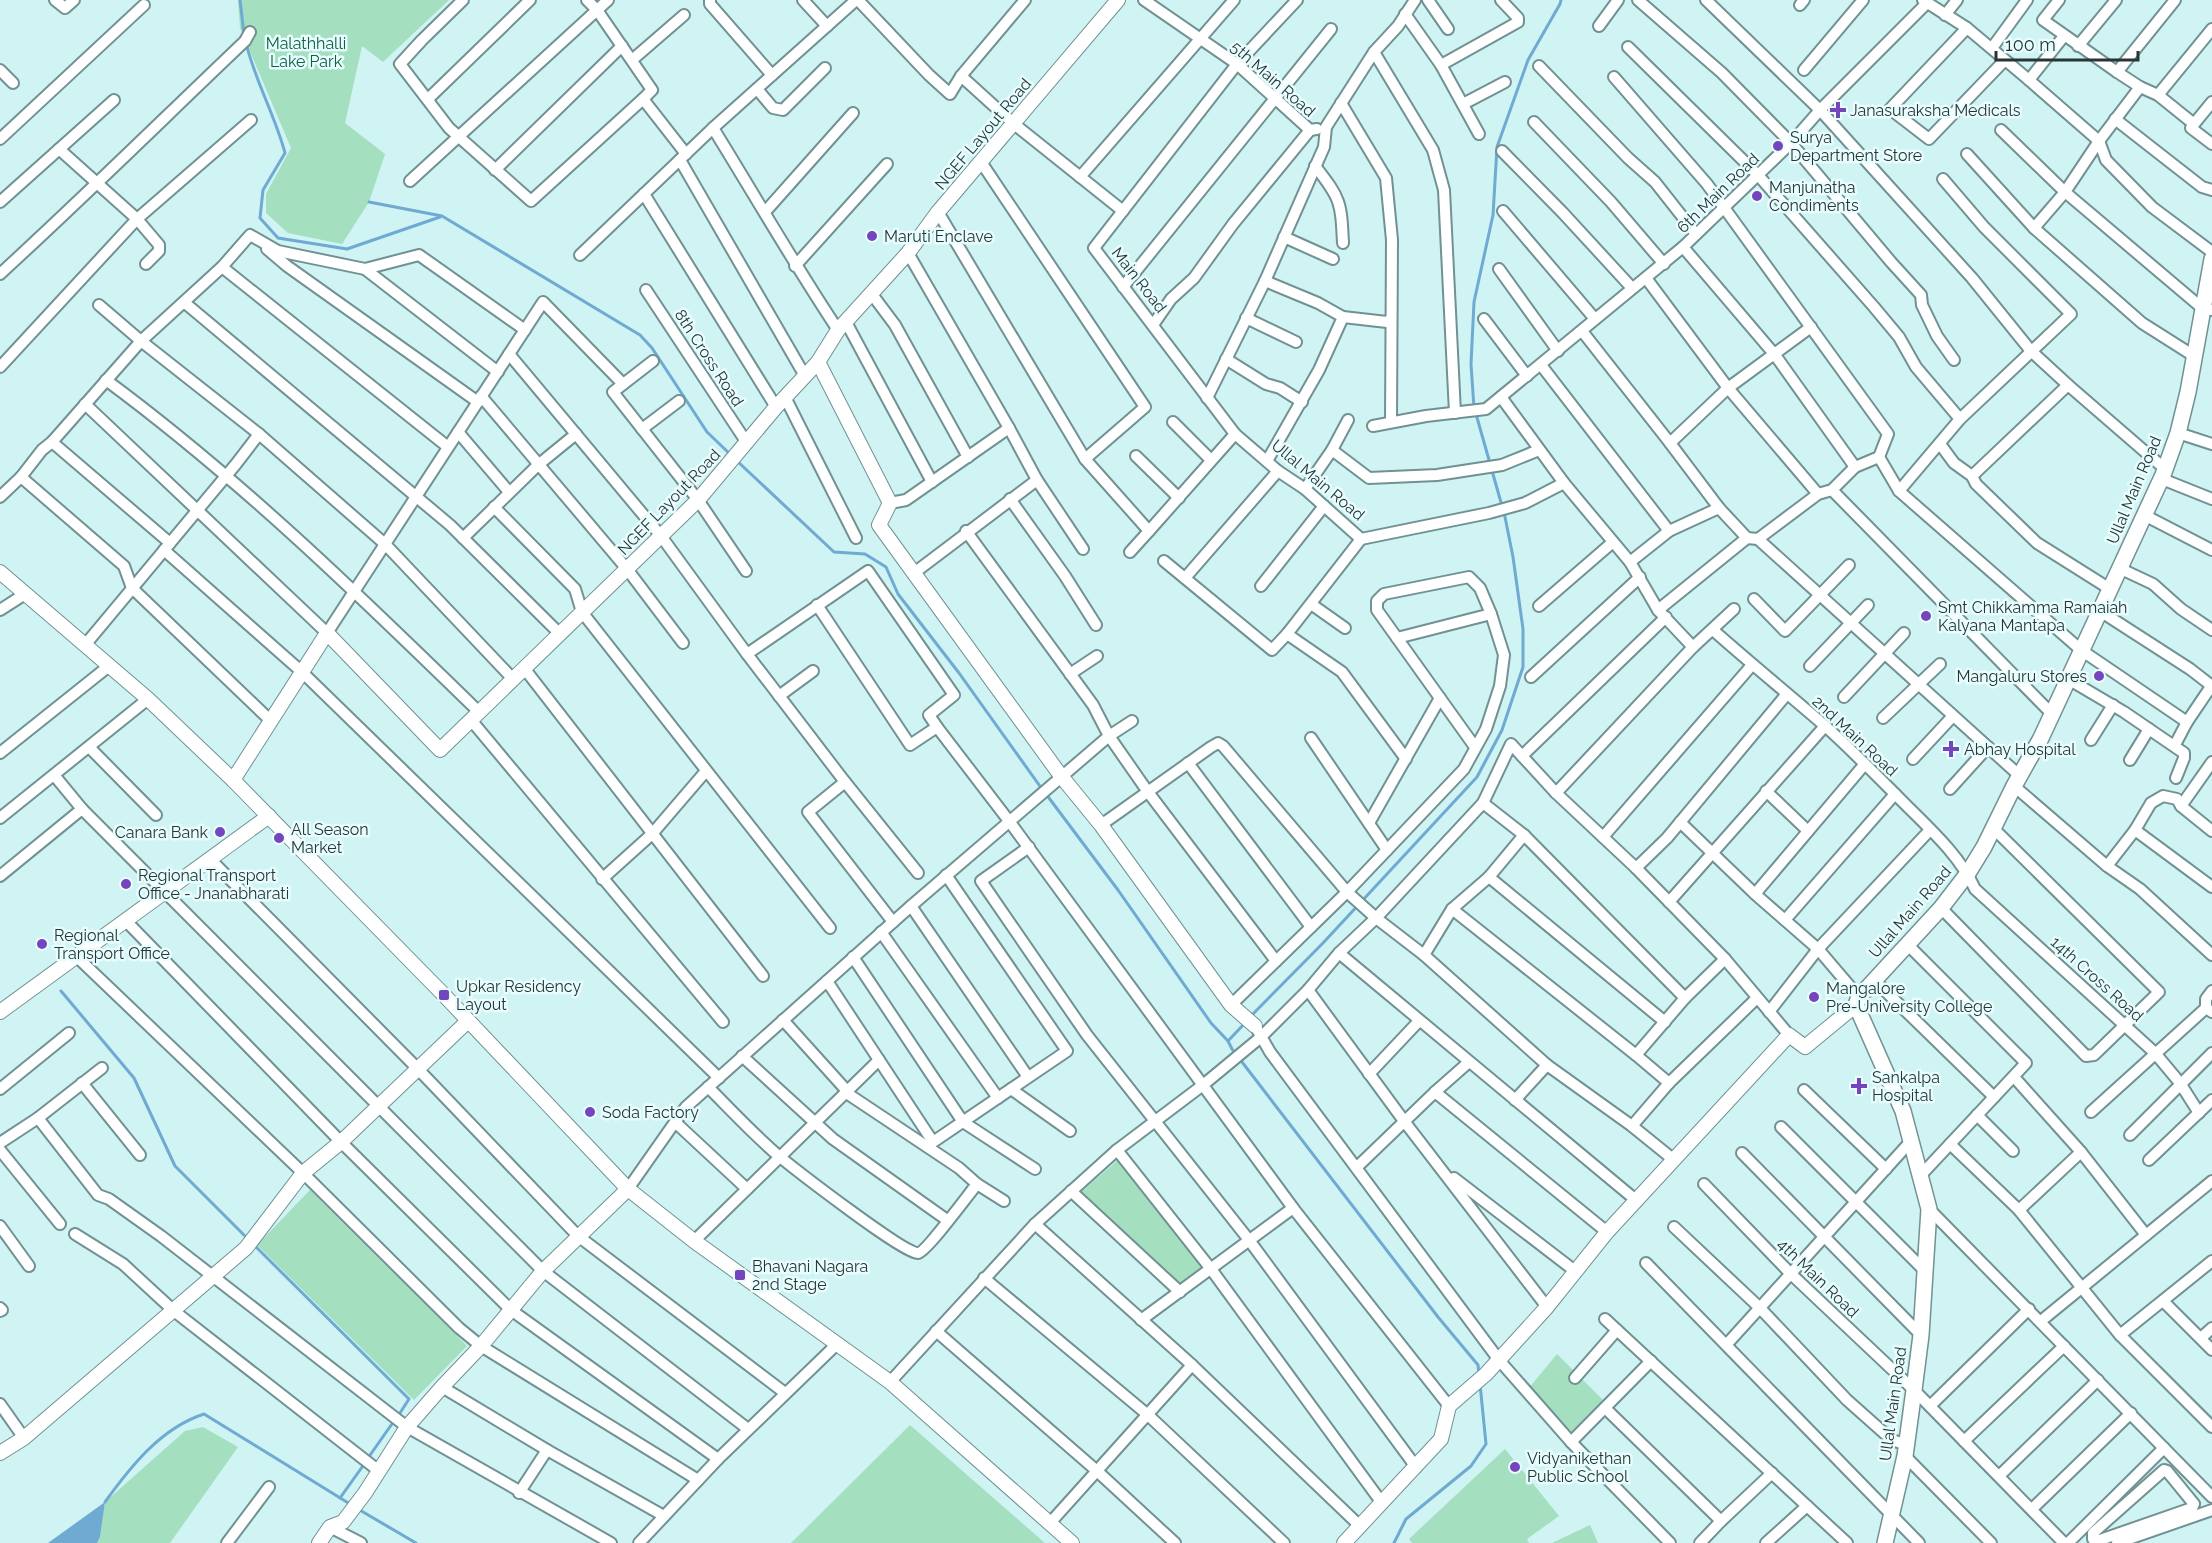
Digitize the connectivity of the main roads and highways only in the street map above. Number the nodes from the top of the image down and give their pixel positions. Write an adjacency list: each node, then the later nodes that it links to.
1 (2212, 259): 2 (main road, Ullal Main Road)
2 (2207, 309): 3 (main road, Ullal Main Road)
3 (1886, 1543)

